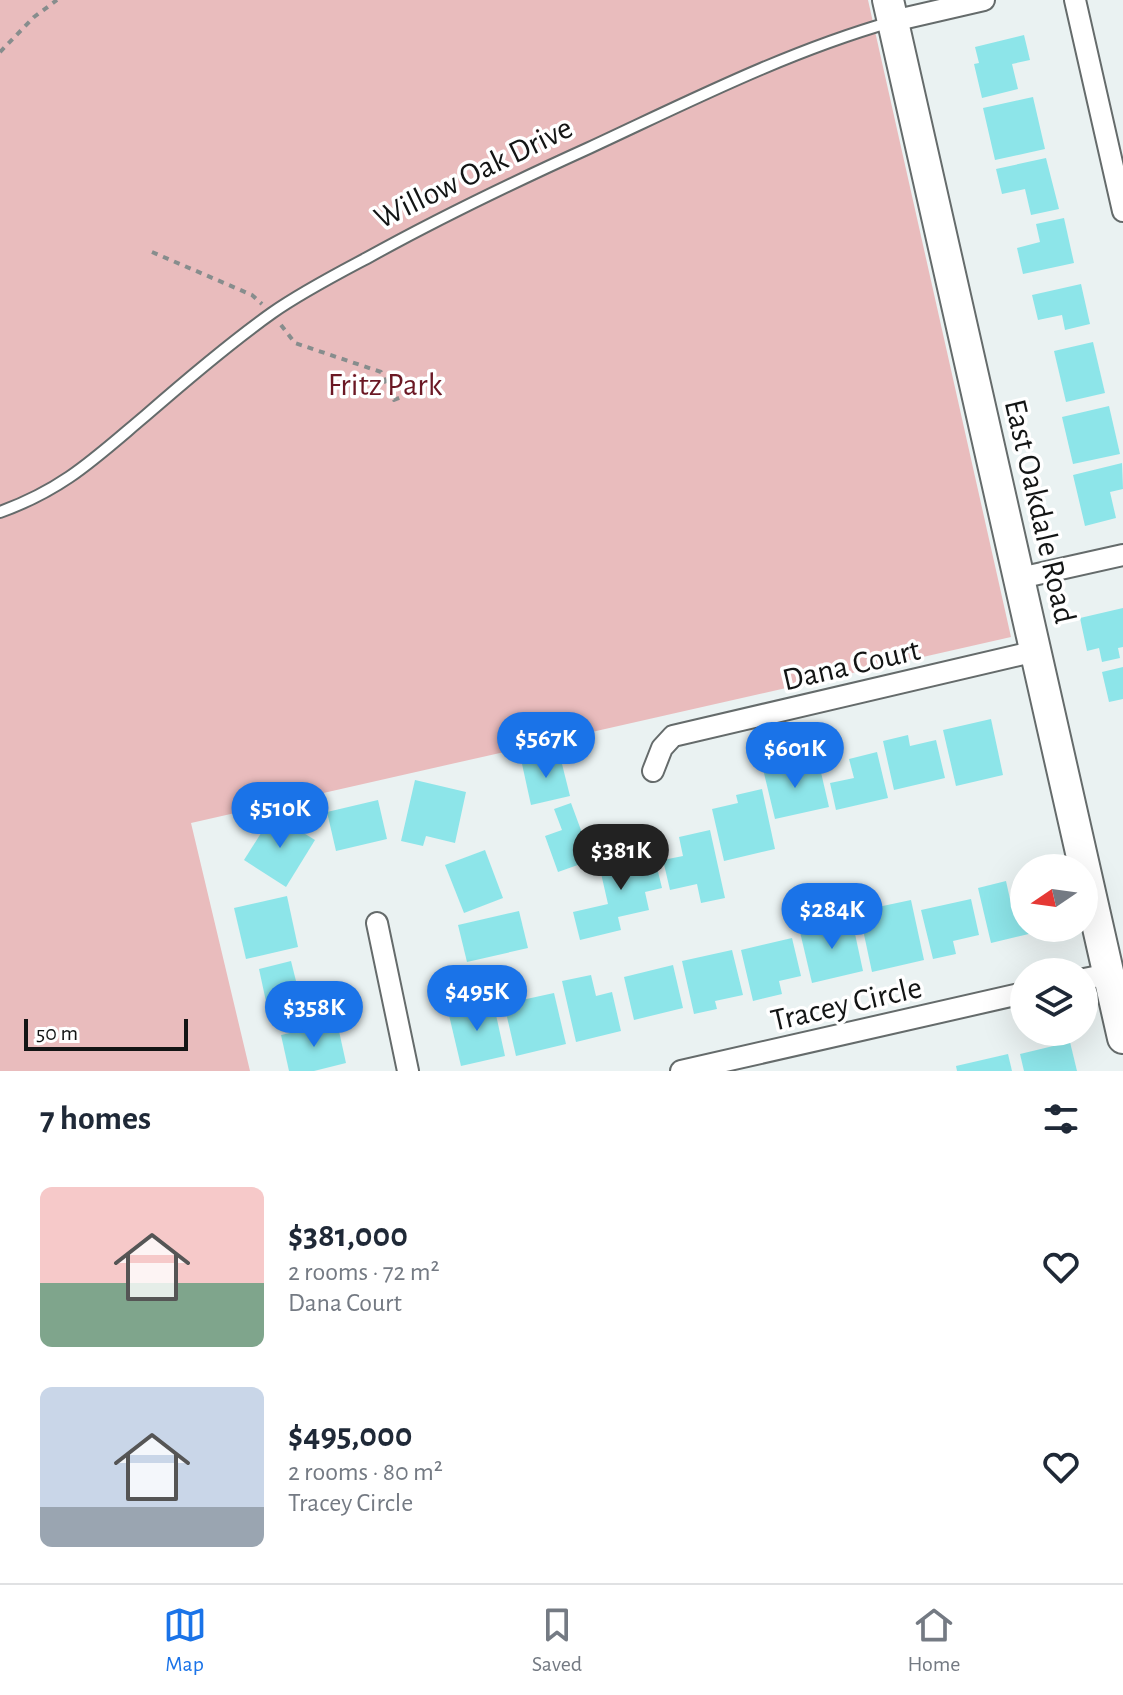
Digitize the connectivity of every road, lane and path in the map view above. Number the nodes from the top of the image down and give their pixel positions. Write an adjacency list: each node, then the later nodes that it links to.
1 (57, 0): 5 (path)
2 (984, 0): 4 (street, Willow Oak Drive)
3 (1075, 0): 6 (street)
4 (890, 10): 8 (lane, Willow Oak Drive); 12 (street, East Oakdale Road)
5 (0, 52)
6 (1123, 211)
7 (152, 252): 8 (path)
8 (272, 313): 9 (path); 10 (lane, Willow Oak Drive)
9 (422, 389)
10 (0, 512)
11 (1123, 555): 12 (street)
12 (1020, 578): 13 (street, East Oakdale Road)
13 (1036, 651): 14 (street, Dana Court); 16 (street, East Oakdale Road)
14 (653, 771)
15 (377, 923): 20 (street)
16 (1093, 958)
17 (1098, 982): 19 (street, East Oakdale Road)
18 (1010, 996): 21 (street, Tracey Circle)
19 (1123, 1038)
20 (408, 1071)
21 (681, 1071)

